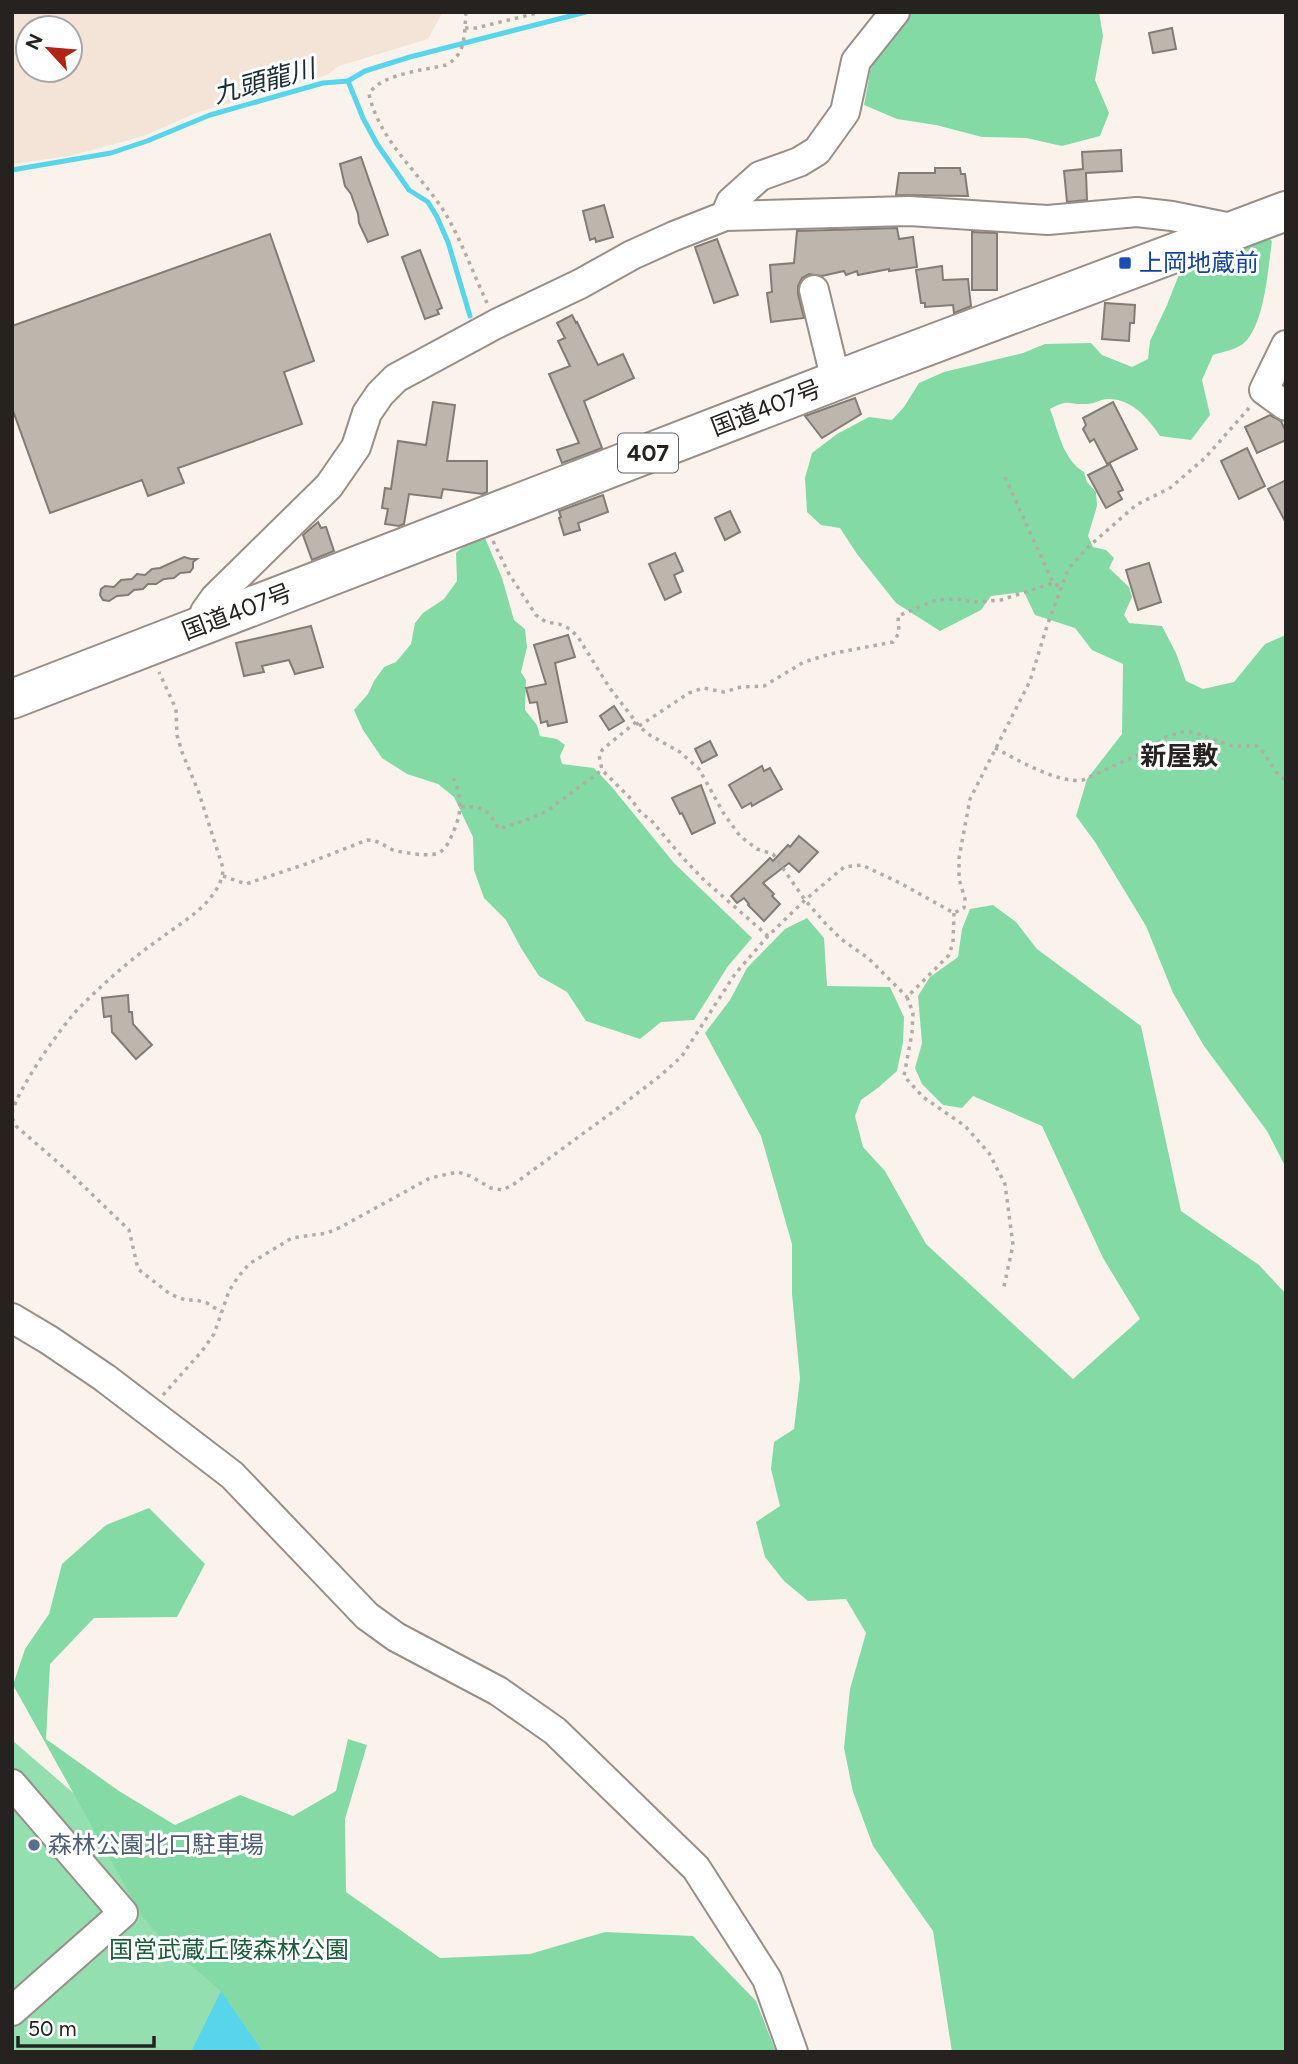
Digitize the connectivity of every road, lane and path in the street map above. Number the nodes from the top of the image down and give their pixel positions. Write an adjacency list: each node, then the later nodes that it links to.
1 (466, 12): 4 (path)
2 (541, 12): 4 (path)
3 (895, 12): 6 (street)
4 (465, 28): 9 (path)
5 (1286, 211): 7 (highway, 国道407号 / 407)
6 (725, 216): 7 (street); 9 (street)
7 (1236, 229): 11 (highway, 国道407号 / 407)
8 (814, 290): 11 (street)
9 (496, 324): 17 (street)
10 (1286, 345): 12 (street)
11 (836, 381): 14 (highway, 国道407号 / 407)
12 (1275, 398): 16 (path)
13 (1005, 477): 15 (path)
14 (484, 516): 17 (highway, 国道407号 / 407); 20 (path)
15 (1053, 583): 16 (path); 20 (path)
16 (1060, 587): 21 (path)
17 (204, 624): 18 (highway, 国道407号 / 407)
18 (148, 646): 19 (highway, 国道407号 / 407); 26 (path)
19 (12, 699)
20 (637, 724): 22 (path); 27 (path)
21 (995, 748): 24 (path); 28 (path)
22 (602, 771): 25 (path); 29 (path)
23 (451, 775): 25 (path)
24 (1286, 781)
25 (461, 807): 26 (path)
26 (223, 876): 31 (path)
27 (805, 900): 28 (path); 29 (path); 30 (path)
28 (954, 913): 30 (path)
29 (768, 936): 34 (path)
30 (907, 997): 33 (path)
31 (12, 1112)
32 (12, 1118): 34 (path)
33 (1003, 1291)
34 (221, 1312): 36 (path)
35 (12, 1318): 36 (street)
36 (148, 1412): 39 (street)
37 (12, 1784): 38 (street)
38 (12, 2011)
39 (793, 2052)

